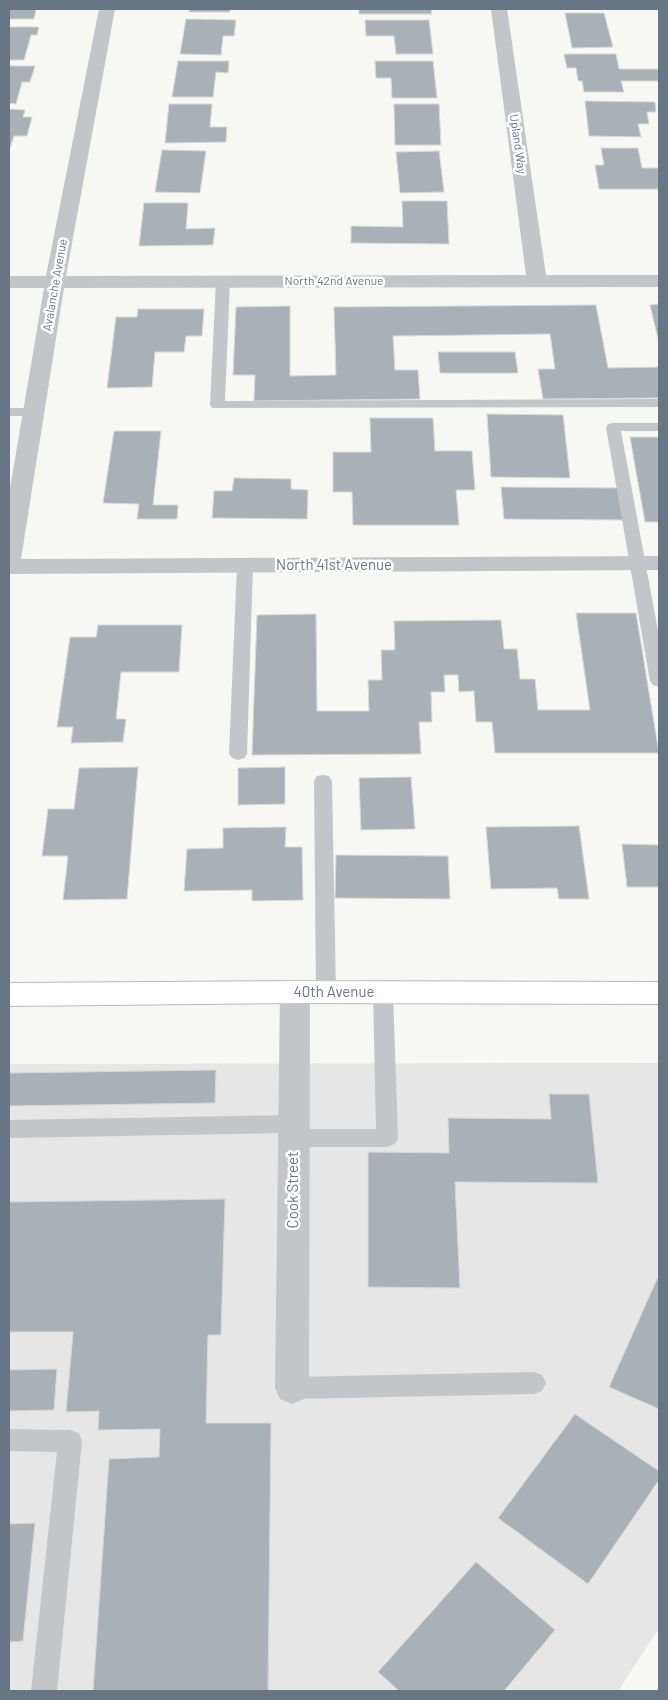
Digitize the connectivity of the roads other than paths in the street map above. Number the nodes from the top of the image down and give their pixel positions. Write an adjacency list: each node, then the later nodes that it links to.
1 (107, 9): 7 (street, Avalanche Avenue)
2 (499, 9): 3 (street, Upland Way)
3 (537, 280): 4 (street, North 42nd Avenue); 5 (street, North 42nd Avenue)
4 (223, 281): 7 (street, North 42nd Avenue); 8 (lane)
5 (659, 281)
6 (9, 282): 7 (street, North 42nd Avenue)
7 (55, 282): 10 (street, Avalanche Avenue)
8 (659, 403)
9 (9, 412): 10 (lane)
10 (33, 412): 12 (street, Avalanche Avenue)
11 (659, 426): 13 (lane)
12 (9, 562)
13 (648, 563): 14 (street, North 41st Avenue); 16 (lane)
14 (245, 566): 15 (street, North 41st Avenue); 17 (lane)
15 (9, 567)
16 (659, 681)
17 (238, 754)
18 (323, 781): 20 (lane)
19 (295, 992): 20 (main road, 40th Avenue); 23 (main road, 40th Avenue); 25 (street, Cook Street)
20 (326, 992): 21 (main road, 40th Avenue)
21 (383, 993): 22 (main road, 40th Avenue); 25 (lane)
22 (659, 993)
23 (9, 996)
24 (9, 1130): 25 (lane)
25 (294, 1131): 27 (street, Cook Street)
26 (534, 1383): 27 (lane)
27 (292, 1388)
28 (9, 1440): 29 (lane)
29 (44, 1691)

